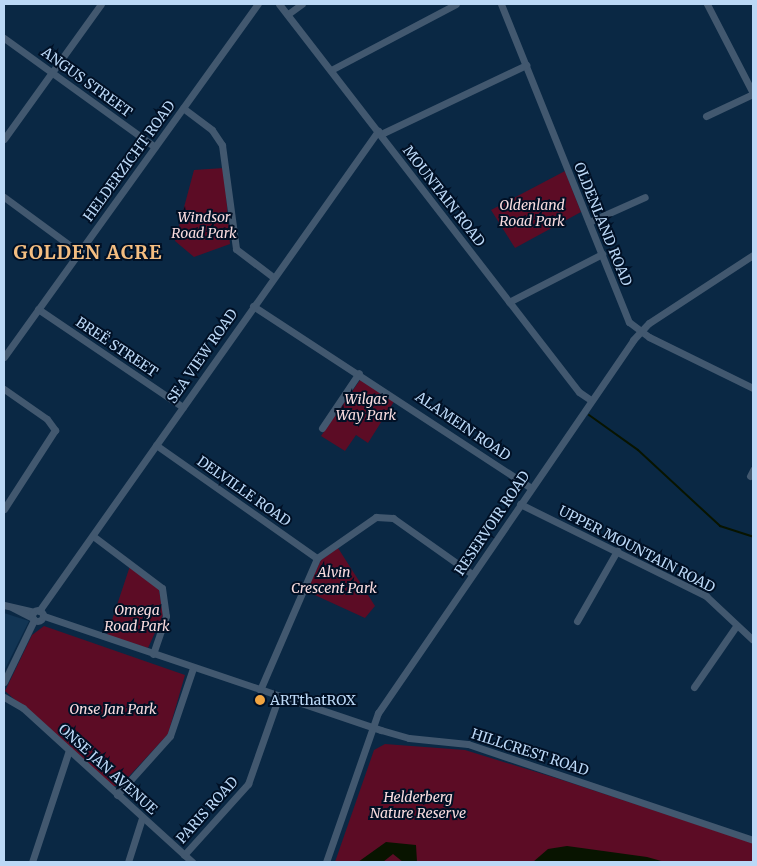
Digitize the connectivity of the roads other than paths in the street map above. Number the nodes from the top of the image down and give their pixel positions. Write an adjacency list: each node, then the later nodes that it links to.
1 (101, 4): 12 (street)
2 (258, 4): 14 (street, HELDERZICHT ROAD)
3 (279, 4): 8 (street, MOUNTAIN ROAD)
4 (302, 4): 8 (street)
5 (456, 4): 11 (street)
6 (501, 4): 10 (street, OLDENLAND ROAD)
7 (707, 4): 13 (street)
8 (288, 14): 11 (street, MOUNTAIN ROAD)
9 (4, 38): 12 (street, ANGUS STREET)
10 (526, 65): 16 (street, SEA VIEW ROAD); 21 (street, OLDENLAND ROAD)
11 (331, 70): 16 (street, MOUNTAIN ROAD)
12 (52, 72): 17 (street); 18 (street, ANGUS STREET)
13 (753, 93): 15 (street)
14 (183, 108): 18 (street, HELDERZICHT ROAD); 25 (street)
15 (706, 116)
16 (379, 133): 25 (street, SEA VIEW ROAD); 26 (street, MOUNTAIN ROAD)
17 (4, 139)
18 (155, 147): 22 (street, HELDERZICHT ROAD)
19 (4, 197): 22 (street)
20 (645, 197): 21 (street)
21 (589, 222): 23 (street, OLDENLAND ROAD)
22 (79, 252): 28 (street, HELDERZICHT ROAD)
23 (602, 254): 26 (street); 29 (street, OLDENLAND ROAD)
24 (753, 255): 29 (street, RESERVOIR ROAD)
25 (273, 277): 27 (street, SEA VIEW ROAD)
26 (510, 302): 34 (street, MOUNTAIN ROAD)
27 (253, 306): 31 (street, ALAMEIN ROAD); 35 (street, SEA VIEW ROAD)
28 (38, 309): 30 (street, HELDERZICHT ROAD); 35 (street, BREË STREET)
29 (640, 331): 32 (street, OLDENLAND ROAD); 34 (street, RESERVOIR ROAD)
30 (4, 357)
31 (359, 372): 36 (street); 38 (street, ALAMEIN ROAD)
32 (753, 388)
33 (4, 389): 40 (street)
34 (591, 400): 38 (street, RESERVOIR ROAD)
35 (183, 407): 37 (street, SEA VIEW ROAD)
36 (322, 428)
37 (156, 445): 41 (street, SEA VIEW ROAD); 43 (street, DELVILLE ROAD)
38 (531, 488): 39 (street, RESERVOIR ROAD)
39 (520, 504): 42 (street, UPPER MOUNTAIN ROAD); 44 (street, RESERVOIR ROAD)
40 (4, 509)
41 (93, 536): 46 (street, SEA VIEW ROAD); 50 (street)
42 (617, 551): 47 (street); 48 (street, UPPER MOUNTAIN ROAD)
43 (317, 558): 44 (street); 54 (street)
44 (472, 574): 57 (street, RESERVOIR ROAD)
45 (7, 606): 46 (street, HILLCREST ROAD)
46 (38, 616): 50 (street, HILLCREST ROAD); 52 (street, SEA VIEW ROAD)
47 (577, 621)
48 (737, 625): 49 (street, UPPER MOUNTAIN ROAD); 53 (street)
49 (753, 640)
50 (153, 654): 51 (street, HILLCREST ROAD)
51 (193, 668): 54 (street, HILLCREST ROAD); 59 (street)
52 (4, 682)
53 (694, 687)
54 (260, 690): 55 (street, HILLCREST ROAD)
55 (279, 696): 57 (street, HILLCREST ROAD); 62 (street, PARIS ROAD)
56 (4, 697): 58 (street, ONSE JAN AVENUE)
57 (373, 727): 61 (street, HILLCREST ROAD); 66 (street, RESERVOIR ROAD)
58 (69, 750): 59 (street, ONSE JAN AVENUE); 63 (street)
59 (117, 795): 60 (street, ONSE JAN AVENUE)
60 (142, 818): 62 (street, ONSE JAN AVENUE); 64 (street)
61 (753, 840)
62 (184, 855): 65 (street, ONSE JAN AVENUE)
63 (32, 862)
64 (128, 862)
65 (192, 862)
66 (326, 862)

